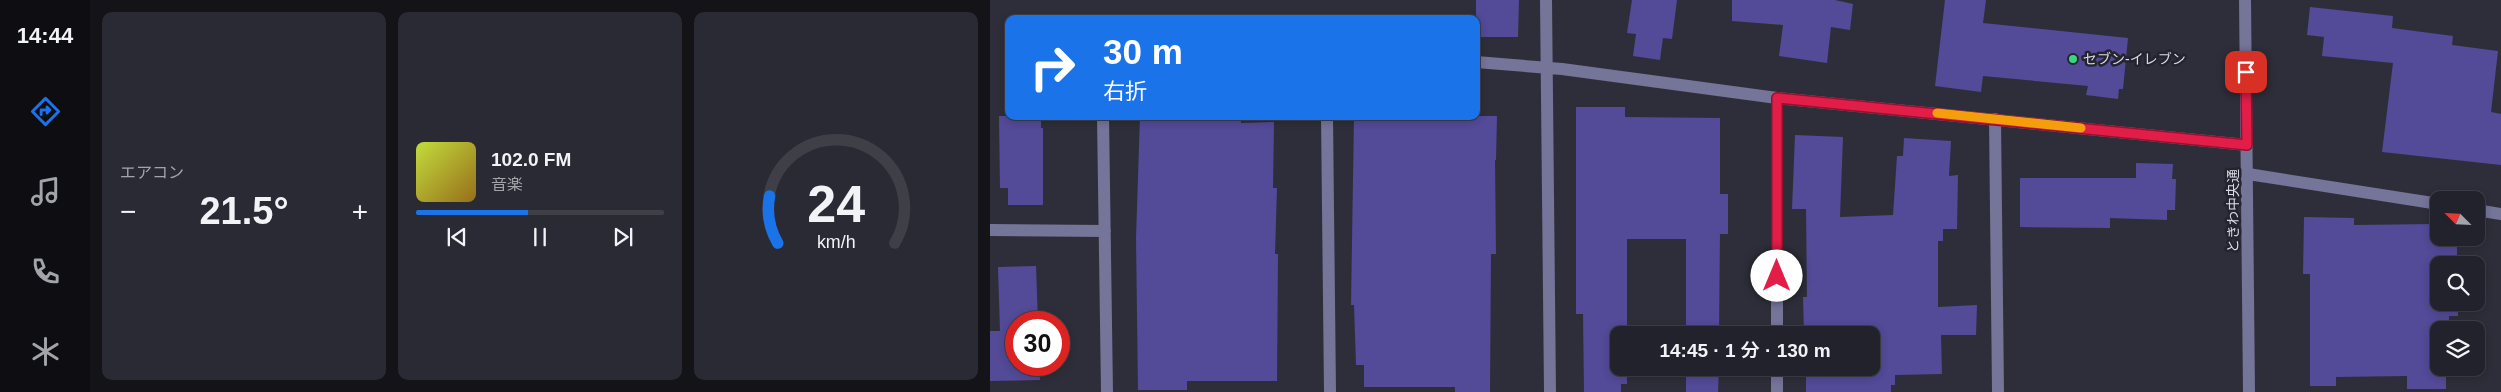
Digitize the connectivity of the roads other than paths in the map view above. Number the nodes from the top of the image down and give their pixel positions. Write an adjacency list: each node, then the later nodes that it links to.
1 (1546, 0): 4 (street)
2 (2245, 0): 9 (street, ときわ中央通)
3 (1480, 62): 4 (street)
4 (1547, 68): 5 (street); 20 (street)
5 (1777, 98): 6 (street); 16 (street)
6 (1995, 119): 9 (street); 22 (street)
7 (1103, 120): 15 (street)
8 (1327, 120): 19 (street)
9 (2247, 145): 10 (street, ときわ中央通)
10 (2248, 174): 11 (street); 23 (street, ときわ中央通)
11 (2430, 203)
12 (2485, 211): 13 (street)
13 (2501, 214)
14 (990, 230): 15 (street)
15 (1105, 231): 18 (street)
16 (1777, 326)
17 (1777, 376): 21 (street)
18 (1108, 392)
19 (1330, 392)
20 (1550, 392)
21 (1777, 392)
22 (1998, 392)
23 (2249, 392)

